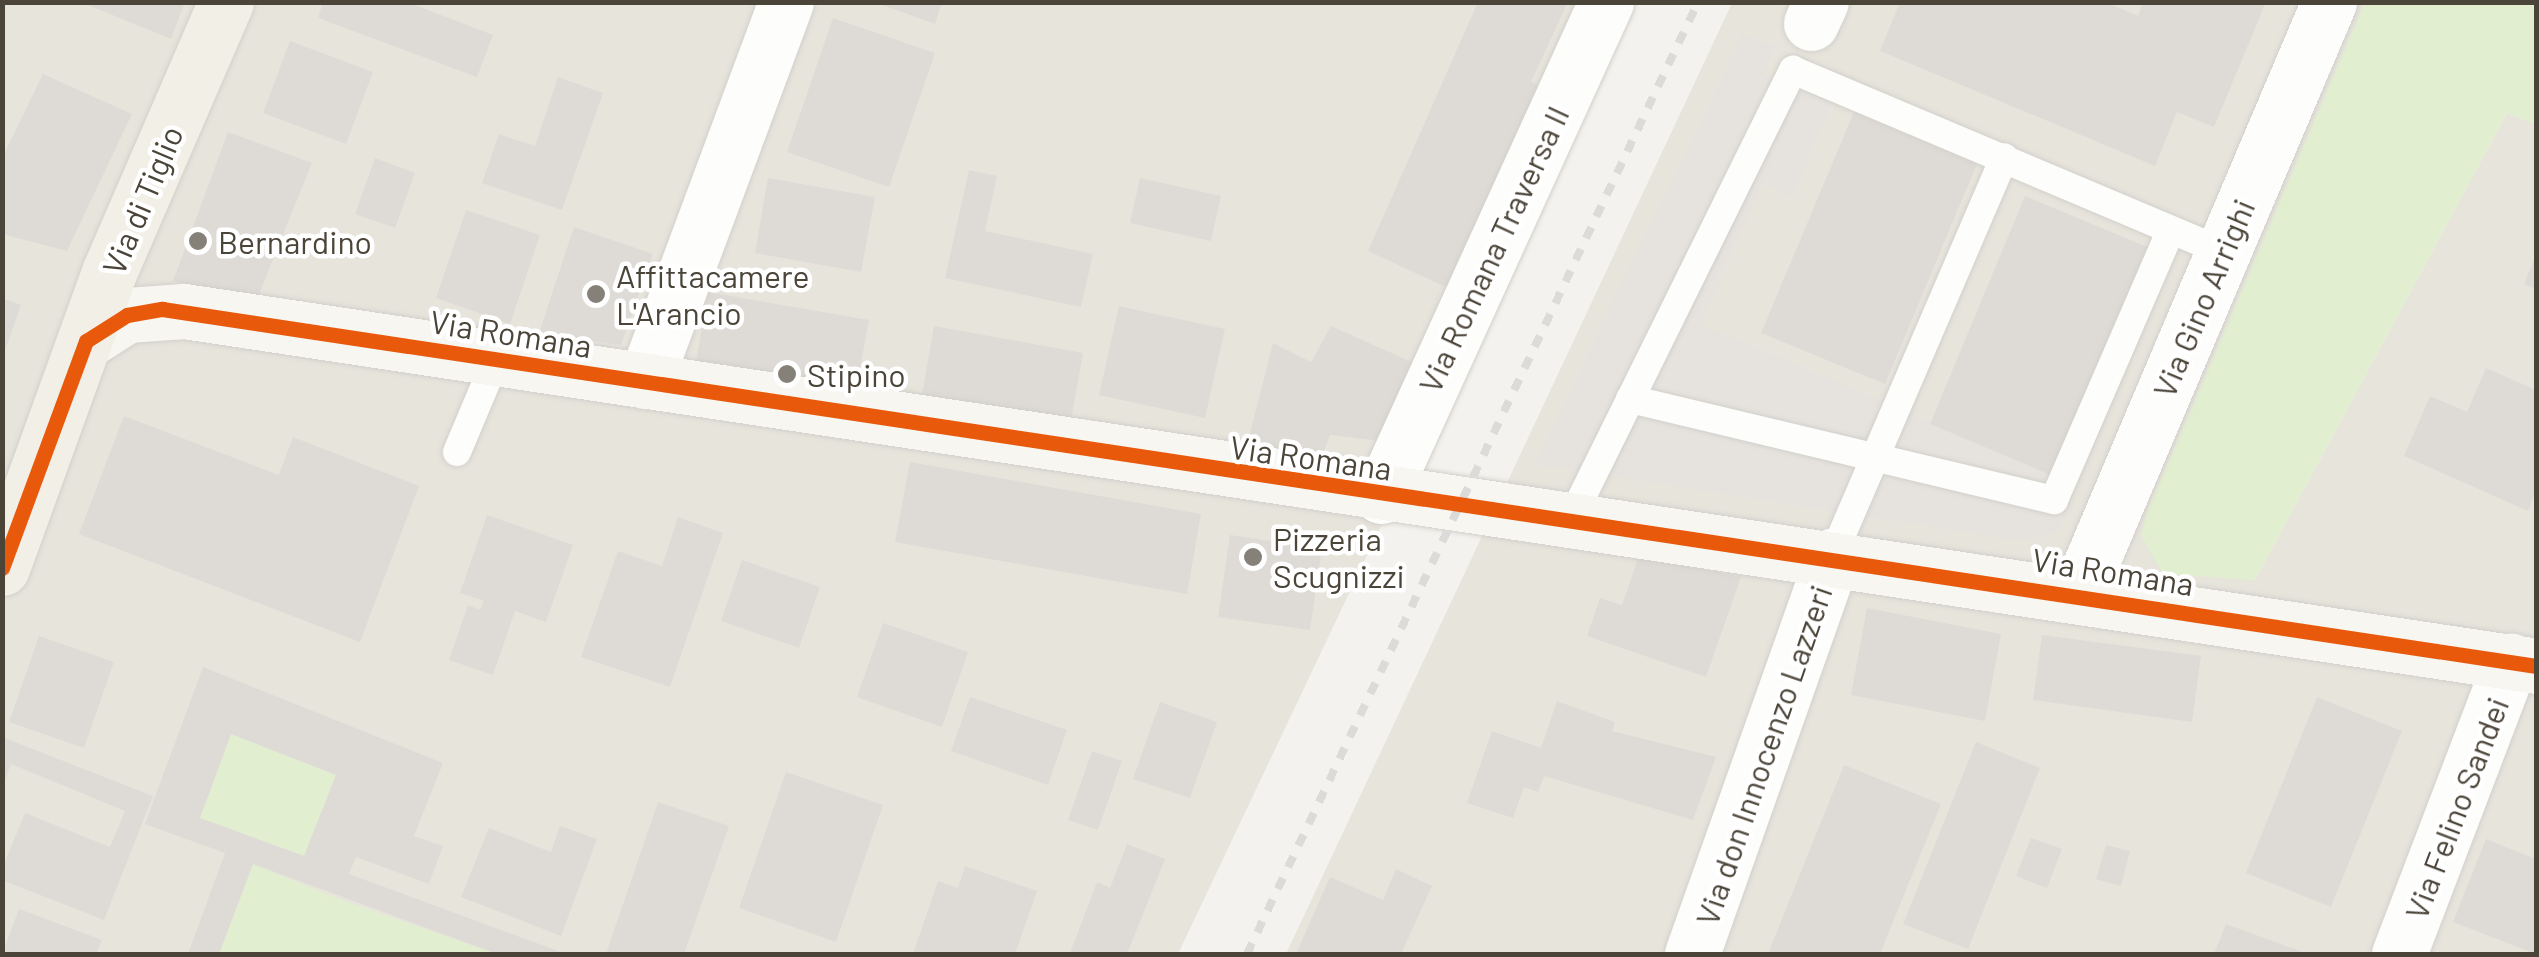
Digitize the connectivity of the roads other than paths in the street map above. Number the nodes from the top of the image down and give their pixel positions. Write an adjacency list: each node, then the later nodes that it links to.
1 (226, 2): 8 (main road, Via di Tiglio)
2 (786, 2): 10 (street)
3 (1606, 2): 14 (street, Via Romana Traversa II)
4 (2330, 2): 7 (street, Via Gino Arrighi)
5 (2004, 157): 6 (lane); 11 (lane); 13 (lane)
6 (2170, 232): 7 (lane); 13 (lane)
7 (2222, 252): 18 (street, Via Gino Arrighi)
8 (86, 341): 9 (main road, Via Romana); 17 (main road, Via di Tiglio)
9 (496, 359): 10 (main road, Via Romana); 12 (lane)
10 (645, 381): 14 (main road, Via Romana)
11 (1630, 399): 13 (lane); 15 (lane)
12 (457, 452)
13 (1870, 463): 16 (lane)
14 (1381, 496): 15 (main road, Via Romana)
15 (1572, 518): 16 (main road, Via Romana)
16 (1834, 555): 18 (main road, Via Romana); 20 (street, Via don Innocenzo Lazzeri)
17 (2, 568)
18 (2078, 594): 19 (main road, Via Romana)
19 (2524, 664): 21 (street, Via Felino Sandei)
20 (1692, 954)
21 (2400, 954)

